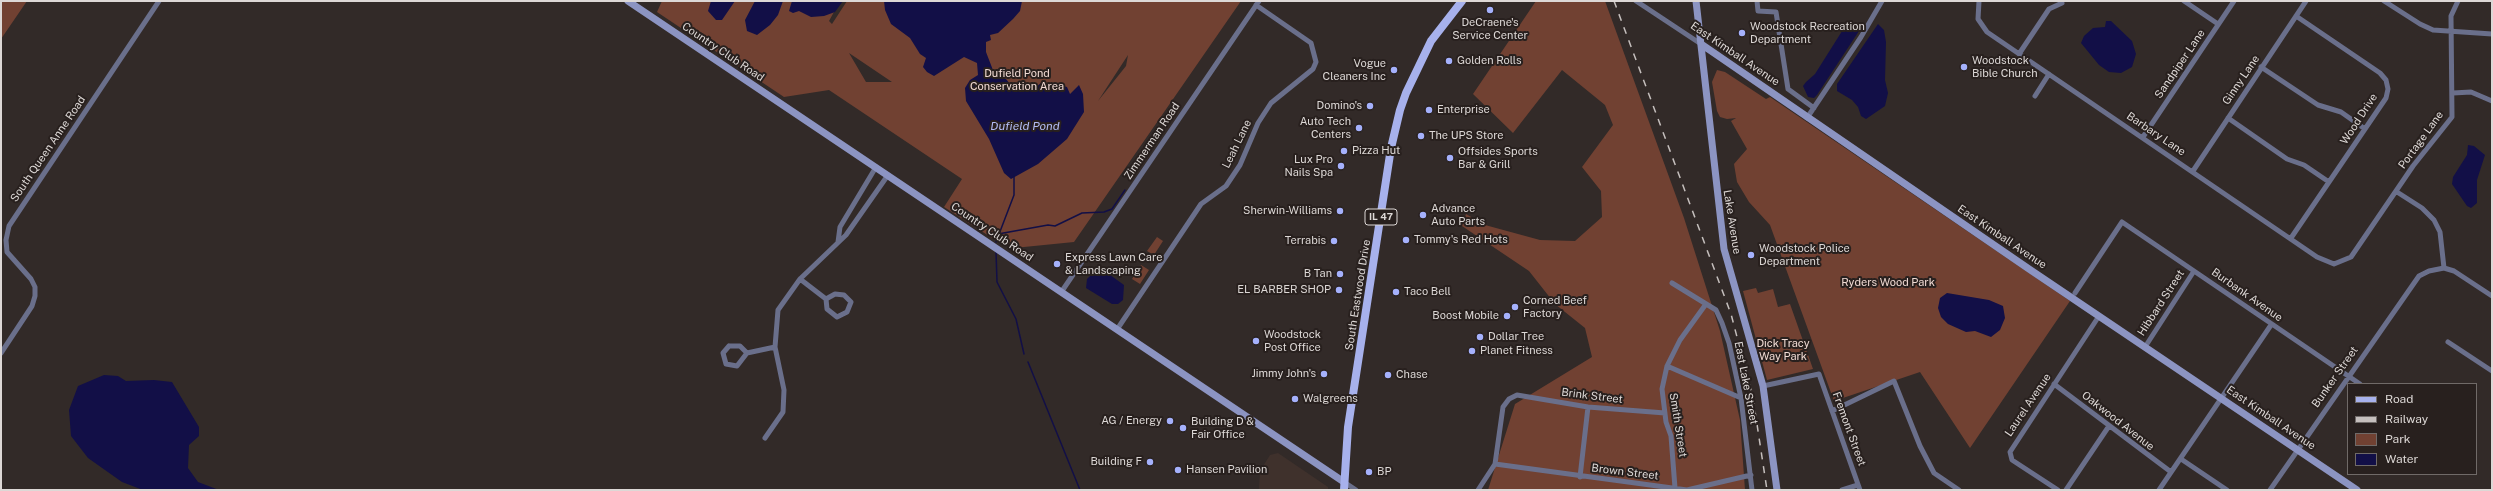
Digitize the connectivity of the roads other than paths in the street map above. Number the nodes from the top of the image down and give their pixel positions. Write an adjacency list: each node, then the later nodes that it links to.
1 (159, 1): 55 (street, South Queen Anne Road)
2 (628, 1): 32 (street, Country Club Road)
3 (1462, 1): 76 (main road, South Eastwood Drive / IL 47)
4 (1636, 1): 20 (street, East Kimball Avenue)
5 (1696, 1): 20 (street, Lake Avenue)
6 (1757, 1): 27 (street)
7 (1882, 1): 27 (street)
8 (1979, 1): 21 (street, Barbary Lane)
9 (2184, 1): 17 (street)
10 (2234, 1): 17 (street, Sandpiper Lane)
11 (2306, 1): 16 (street, Ginny Lane)
12 (2384, 1): 18 (street)
13 (2458, 1): 18 (street, Portage Lane)
14 (1258, 3): 44 (street, Zimmerman Road); 51 (street, Leah Lane)
15 (2062, 3): 21 (street)
16 (2296, 16): 22 (street, Ginny Lane); 30 (street, Wood Drive)
17 (2218, 24): 31 (street, Sandpiper Lane)
18 (2452, 32): 19 (street); 24 (street, Portage Lane)
19 (2492, 34)
20 (1701, 44): 28 (street, East Kimball Avenue); 62 (street, Lake Avenue)
21 (2019, 54): 23 (street, Barbary Lane)
22 (2261, 67): 29 (street, Ginny Lane); 30 (street)
23 (2050, 74): 25 (street); 31 (street, Barbary Lane)
24 (2453, 93): 26 (street); 36 (street, Portage Lane)
25 (2035, 96)
26 (2492, 101)
27 (1814, 108): 28 (street)
28 (1807, 118): 49 (street, East Kimball Avenue)
29 (2228, 118): 33 (street, Ginny Lane); 35 (street)
30 (2366, 129): 35 (street, Wood Drive)
31 (2143, 137): 33 (street, Barbary Lane)
32 (876, 167): 34 (street, Country Club Road); 38 (street)
33 (2193, 171): 37 (street, Barbary Lane)
34 (888, 175): 38 (street); 44 (street, Country Club Road)
35 (2329, 182): 37 (street, Wood Drive)
36 (2397, 192): 39 (street, Portage Lane); 40 (street)
37 (2291, 238): 39 (street, Barbary Lane)
38 (838, 242): 42 (street)
39 (2334, 264)
40 (2444, 268): 46 (street); 59 (street, Bunker Street)
41 (2194, 271): 45 (street, Burbank Avenue); 50 (street, Burbank Avenue); 54 (street, Hibbard Street)
42 (800, 280): 47 (street); 53 (street)
43 (1672, 283): 48 (street, East Lake Street)
44 (1062, 291): 51 (street, Country Club Road)
45 (2075, 293)
46 (2492, 296)
47 (826, 299): 47 (street)
48 (1706, 304): 57 (street, Smith Street); 63 (street, East Lake Street)
49 (2099, 316): 54 (street, East Kimball Avenue); 61 (street, Laurel Avenue)
50 (2271, 325): 59 (street, Burbank Avenue); 64 (street)
51 (1118, 328): 76 (street, Country Club Road)
52 (2448, 342): 58 (street)
53 (775, 347): 56 (street); 69 (street)
54 (2145, 347): 64 (street, East Kimball Avenue)
55 (1, 353)
56 (747, 353): 56 (street)
57 (1667, 366): 63 (street); 67 (street, Smith Street)
58 (2492, 371)
59 (2348, 376): 60 (street, Burbank Avenue); 70 (street, Bunker Street)
60 (2358, 383)
61 (2054, 384): 68 (street, Oakwood Avenue); 85 (street, Laurel Avenue)
62 (1763, 386): 66 (street, Fremont Street); 82 (street, Lake Avenue)
63 (1741, 398): 74 (street, East Lake Street)
64 (2221, 399): 70 (street, East Kimball Avenue); 71 (street)
65 (1588, 407): 67 (street, Brink Street); 72 (street, Brink Street); 75 (street)
66 (1832, 411): 77 (street, Fremont Street); 84 (street)
67 (1665, 413): 78 (street, Smith Street)
68 (2110, 426): 73 (street, Oakwood Avenue); 86 (street)
69 (765, 438)
70 (2297, 450): 89 (street, Bunker Street); 90 (street, East Kimball Avenue)
71 (2181, 459): 73 (street); 88 (street)
72 (1495, 464): 75 (street, Brown Street); 80 (street)
73 (2171, 472): 87 (street)
74 (1751, 475): 78 (street, Brown Street); 81 (street, East Lake Street)
75 (1580, 477): 78 (street, Brown Street)
76 (1344, 486): 79 (street)
77 (1859, 487): 83 (street)
78 (1675, 488)
79 (1356, 490)
80 (1478, 490)
81 (1752, 490)
82 (1777, 490)
83 (1842, 490)
84 (1959, 490)
85 (2058, 490)
86 (2066, 490)
87 (2159, 490)
88 (2226, 490)
89 (2270, 490)
90 (2358, 490)

